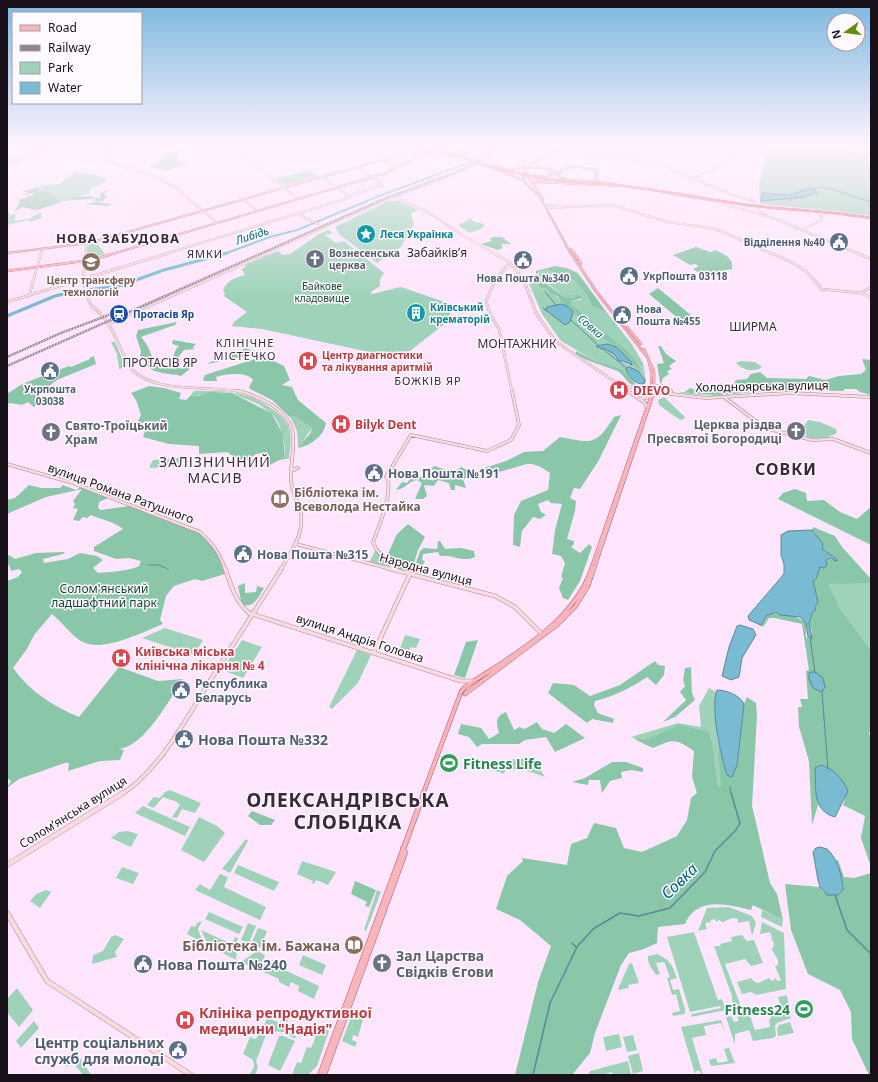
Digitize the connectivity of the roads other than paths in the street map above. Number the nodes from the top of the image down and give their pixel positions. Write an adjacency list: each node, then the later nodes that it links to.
1 (184, 195): 30 (main road)
2 (257, 195): 14 (main road)
3 (294, 195): 15 (main road)
4 (310, 195): 15 (main road)
5 (398, 195): 13 (main road)
6 (404, 195): 18 (main road)
7 (538, 195): 22 (main road)
8 (541, 195): 22 (main road)
9 (679, 195): 19 (main road)
10 (685, 195): 20 (highway)
11 (735, 195): 24 (main road)
12 (351, 197): 32 (main road)
13 (394, 197): 16 (main road); 17 (main road)
14 (244, 199): 30 (main road); 31 (main road)
15 (298, 199): 31 (main road)
16 (386, 200): 17 (main road); 38 (main road)
17 (402, 201): 18 (main road)
18 (406, 202): 45 (main road)
19 (717, 202): 20 (main road); 28 (main road)
20 (734, 203): 24 (highway)
21 (556, 204): 22 (main road); 23 (main road); 25 (main road)
22 (545, 205): 27 (main road)
23 (567, 206): 25 (main road); 50 (main road)
24 (758, 206): 26 (highway); 29 (main road)
25 (558, 207): 27 (main road)
26 (771, 207): 34 (highway); 39 (main road)
27 (547, 208): 56 (main road); 58 (main road)
28 (755, 210): 29 (main road); 33 (main road)
29 (759, 210): 33 (main road)
30 (202, 211): 35 (main road); 40 (main road)
31 (257, 211): 35 (main road)
32 (298, 214): 36 (main road); 48 (main road)
33 (765, 214): 39 (main road)
34 (871, 218)
35 (217, 223): 44 (main road)
36 (317, 224)
37 (323, 227): 38 (main road)
38 (327, 228): 54 (main road)
39 (803, 230): 43 (main road)
40 (87, 243): 41 (main road); 44 (main road, Соломʼянська вулиця)
41 (42, 249): 42 (main road); 46 (main road)
42 (7, 253)
43 (871, 259)
44 (84, 261): 46 (main road); 48 (main road, Соломʼянська вулиця)
45 (509, 264): 55 (main road); 71 (main road)
46 (36, 267): 47 (main road); 51 (main road)
47 (7, 271)
48 (82, 280): 51 (main road); 54 (main road, Соломʼянська вулиця)
49 (871, 287): 50 (main road)
50 (861, 293): 52 (main road)
51 (29, 296): 53 (main road)
52 (871, 298)
53 (7, 302)
54 (107, 324): 68 (main road, Соломʼянська вулиця)
55 (610, 379): 57 (main road, Холодноярська вулиця); 60 (main road)
56 (656, 386): 58 (main road); 59 (main road)
57 (642, 391): 58 (main road, Холодноярська вулиця); 60 (main road)
58 (653, 392): 59 (main road, Холодноярська вулиця); 61 (main road); 79 (main road)
59 (664, 394): 62 (main road, Холодноярська вулиця)
60 (634, 395): 64 (main road)
61 (650, 397): 64 (main road); 65 (main road)
62 (724, 397): 63 (main road, Холодноярська вулиця); 66 (main road)
63 (871, 397)
64 (639, 398): 65 (main road)
65 (647, 408): 74 (main road)
66 (871, 453)
67 (7, 464): 73 (main road, вулиця Романа Ратушного)
68 (292, 468): 69 (main road); 70 (main road, Соломʼянська вулиця)
69 (298, 468)
70 (296, 544): 71 (main road, Народна вулиця); 73 (main road, Соломʼянська вулиця)
71 (394, 570): 72 (main road, Народна вулиця)
72 (410, 574): 74 (main road, Народна вулиця); 75 (main road)
73 (253, 614): 75 (main road, вулиця Андрія Головка); 82 (main road, Соломʼянська вулиця)
74 (541, 633): 76 (main road)
75 (374, 652): 77 (main road, вулиця Андрія Головка)
76 (474, 680): 77 (main road); 78 (main road)
77 (462, 681): 78 (main road, вулиця Андрія Головка); 80 (main road)
78 (467, 685): 79 (main road); 80 (main road)
79 (474, 686): 80 (main road)
80 (463, 693): 81 (main road)
81 (403, 848): 85 (main road); 86 (main road)
82 (7, 865)
83 (7, 914): 84 (main road)
84 (191, 1075)
85 (320, 1075)
86 (324, 1075)

